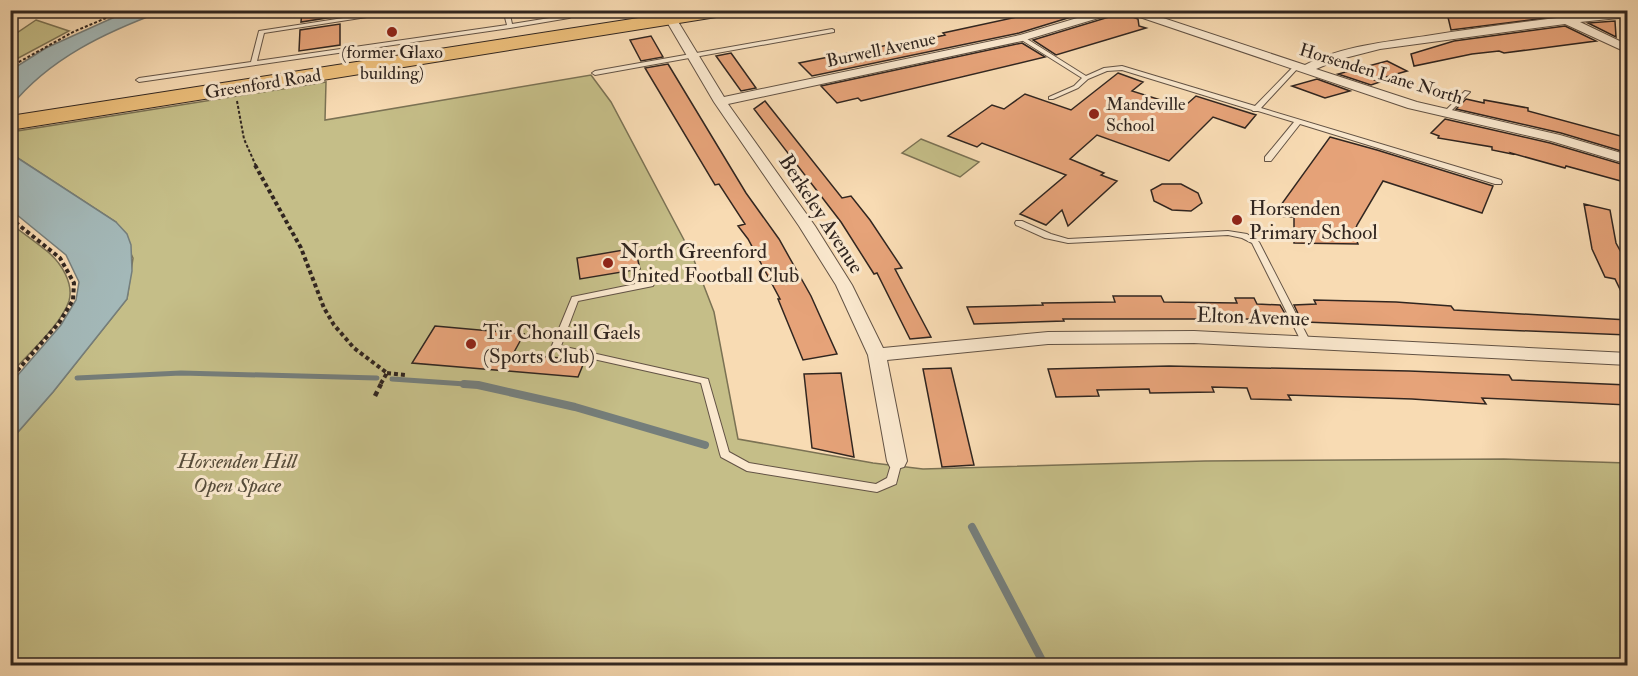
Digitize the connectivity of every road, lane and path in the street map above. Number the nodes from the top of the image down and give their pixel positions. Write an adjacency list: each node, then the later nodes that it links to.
1 (125, 10): 17 (path)
2 (410, 10): 16 (lane)
3 (506, 10): 11 (lane)
4 (584, 10): 11 (lane)
5 (729, 10): 9 (main road, Greenford Road)
6 (1118, 10): 13 (street, Burwell Avenue)
7 (1127, 10): 18 (street, Horsenden Lane North)
8 (1628, 14): 10 (street)
9 (667, 15): 15 (street, Berkeley Avenue); 29 (main road, Greenford Road)
10 (1567, 20): 14 (street); 18 (street)
11 (510, 26): 16 (lane)
12 (832, 30): 15 (lane)
13 (1022, 38): 20 (lane); 25 (street, Burwell Avenue)
14 (1628, 50)
15 (690, 56): 19 (lane); 25 (street, Berkeley Avenue)
16 (254, 63): 21 (lane)
17 (10, 67)
18 (1301, 69): 26 (lane); 27 (street, Horsenden Lane North)
19 (595, 73)
20 (1086, 78): 23 (lane); 26 (lane)
21 (139, 80)
22 (1467, 92): 27 (lane)
23 (1051, 98)
24 (237, 102): 39 (path)
25 (720, 102): 37 (street, Berkeley Avenue)
26 (1255, 110): 28 (lane)
27 (1445, 114): 31 (street, Horsenden Lane North)
28 (1299, 121): 30 (lane); 32 (lane)
29 (10, 123)
30 (1268, 159)
31 (1628, 160)
32 (1498, 182)
33 (10, 218): 41 (path)
34 (1019, 223): 36 (lane)
35 (650, 284): 43 (lane)
36 (1305, 341): 37 (street, Elton Avenue); 38 (street, Elton Avenue)
37 (878, 356): 43 (street, Berkeley Avenue)
38 (1628, 359)
39 (387, 373): 40 (path); 42 (path)
40 (405, 375)
41 (10, 379)
42 (375, 396)
43 (897, 461)

